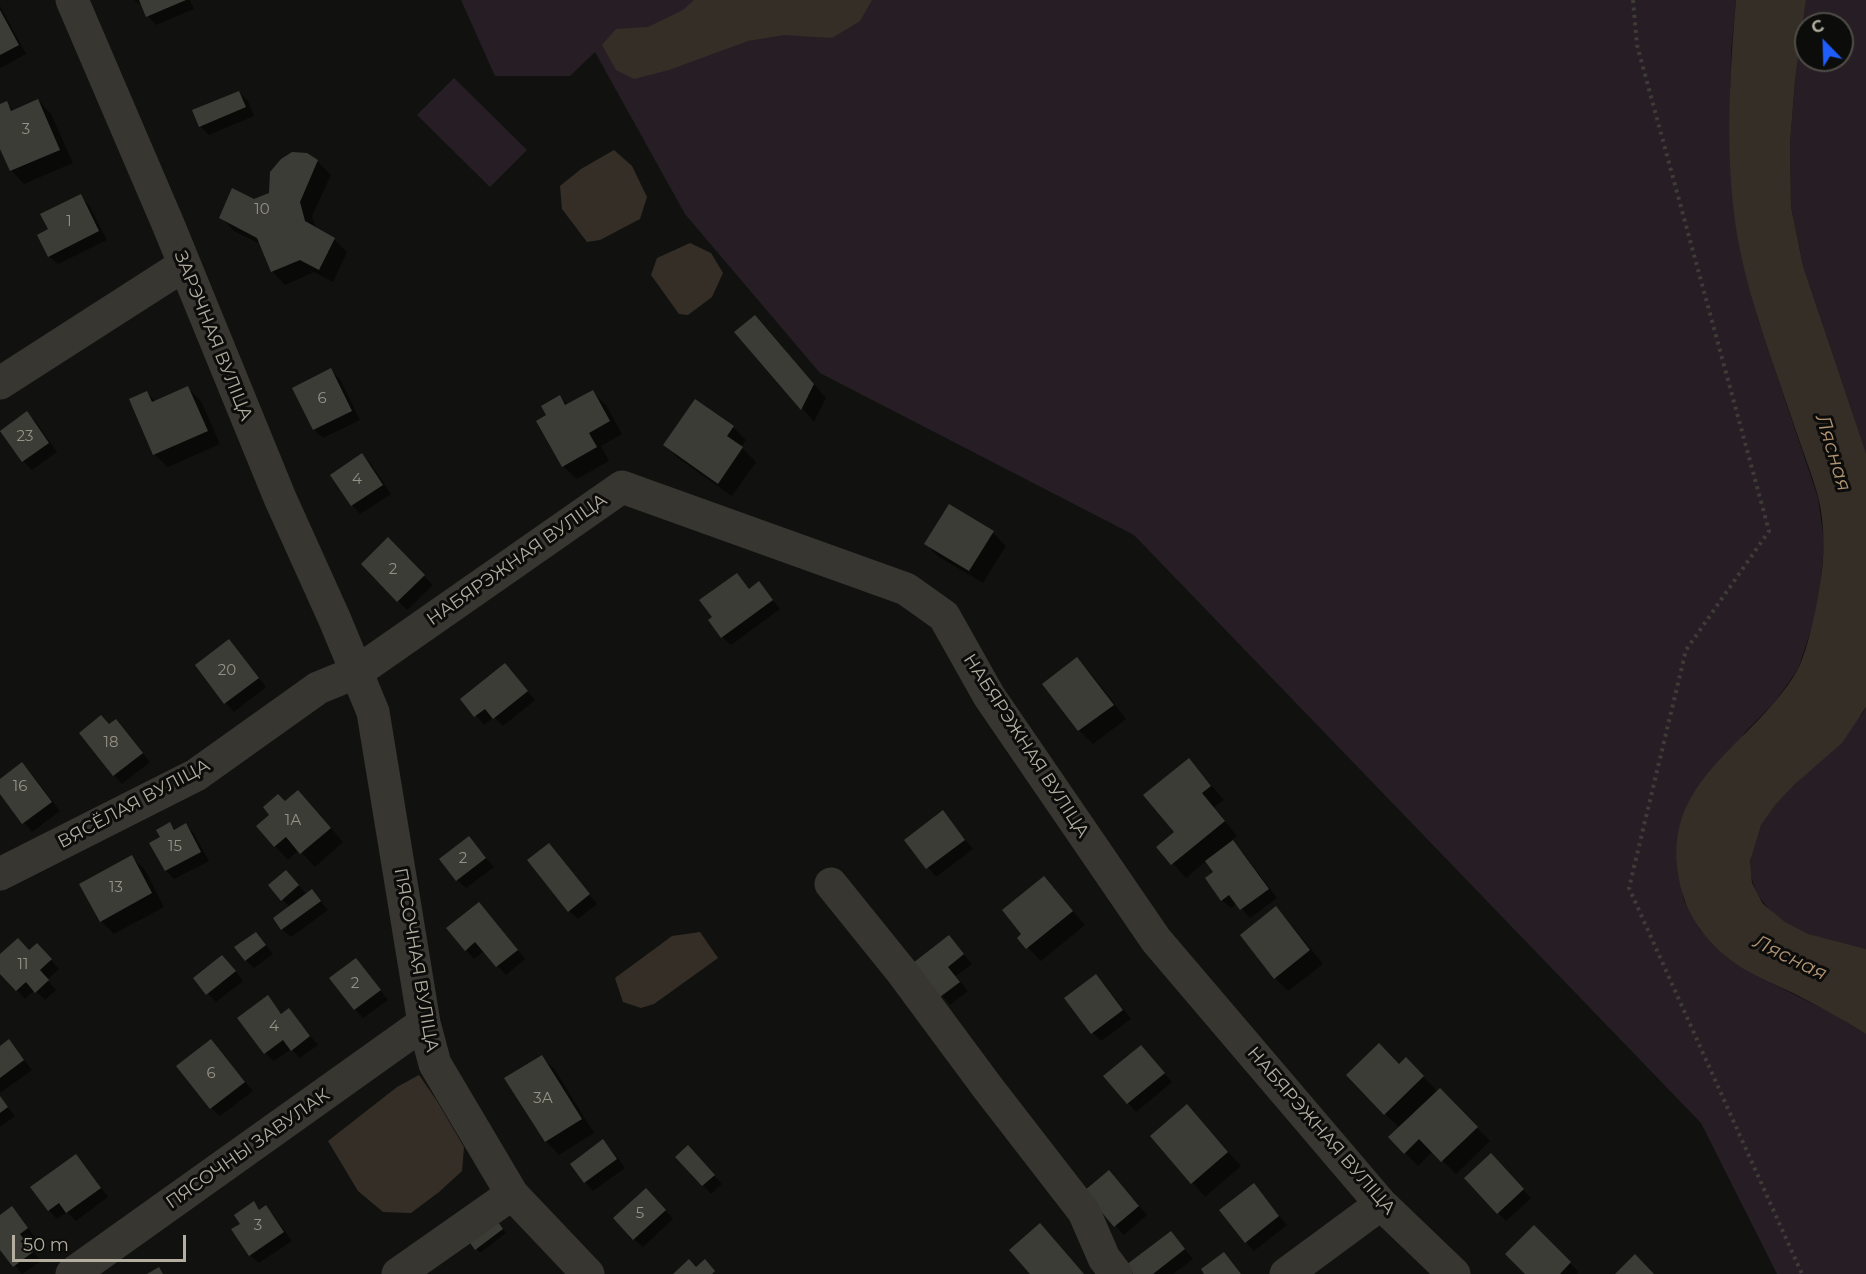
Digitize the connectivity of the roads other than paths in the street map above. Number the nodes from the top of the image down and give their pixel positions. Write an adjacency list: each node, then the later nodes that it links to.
1 (72, 0): 2 (street, ЗАРЭЧНАЯ ВУЛІЦА)
2 (184, 265): 3 (street); 4 (street, ЗАРЭЧНАЯ ВУЛІЦА)
3 (0, 383)
4 (357, 672): 5 (street, ВЯСЁЛАЯ ВУЛІЦА); 7 (street, ПЯСОЧНАЯ ВУЛІЦА); 9 (street, НАБЯРЭЖНАЯ ВУЛІЦА)
5 (0, 874)
6 (831, 884): 13 (street)
7 (424, 1023): 8 (street, ПЯСОЧНАЯ ВУЛІЦА); 10 (street, ПЯСОЧНЫ ЗАВУЛАК)
8 (512, 1194): 11 (street); 12 (street, ПЯСОЧНАЯ ВУЛІЦА)
9 (1381, 1203): 14 (street); 15 (street, НАБЯРЭЖНАЯ ВУЛІЦА)
10 (72, 1274)
11 (398, 1274)
12 (588, 1274)
13 (1116, 1274)
14 (1286, 1274)
15 (1454, 1274)

